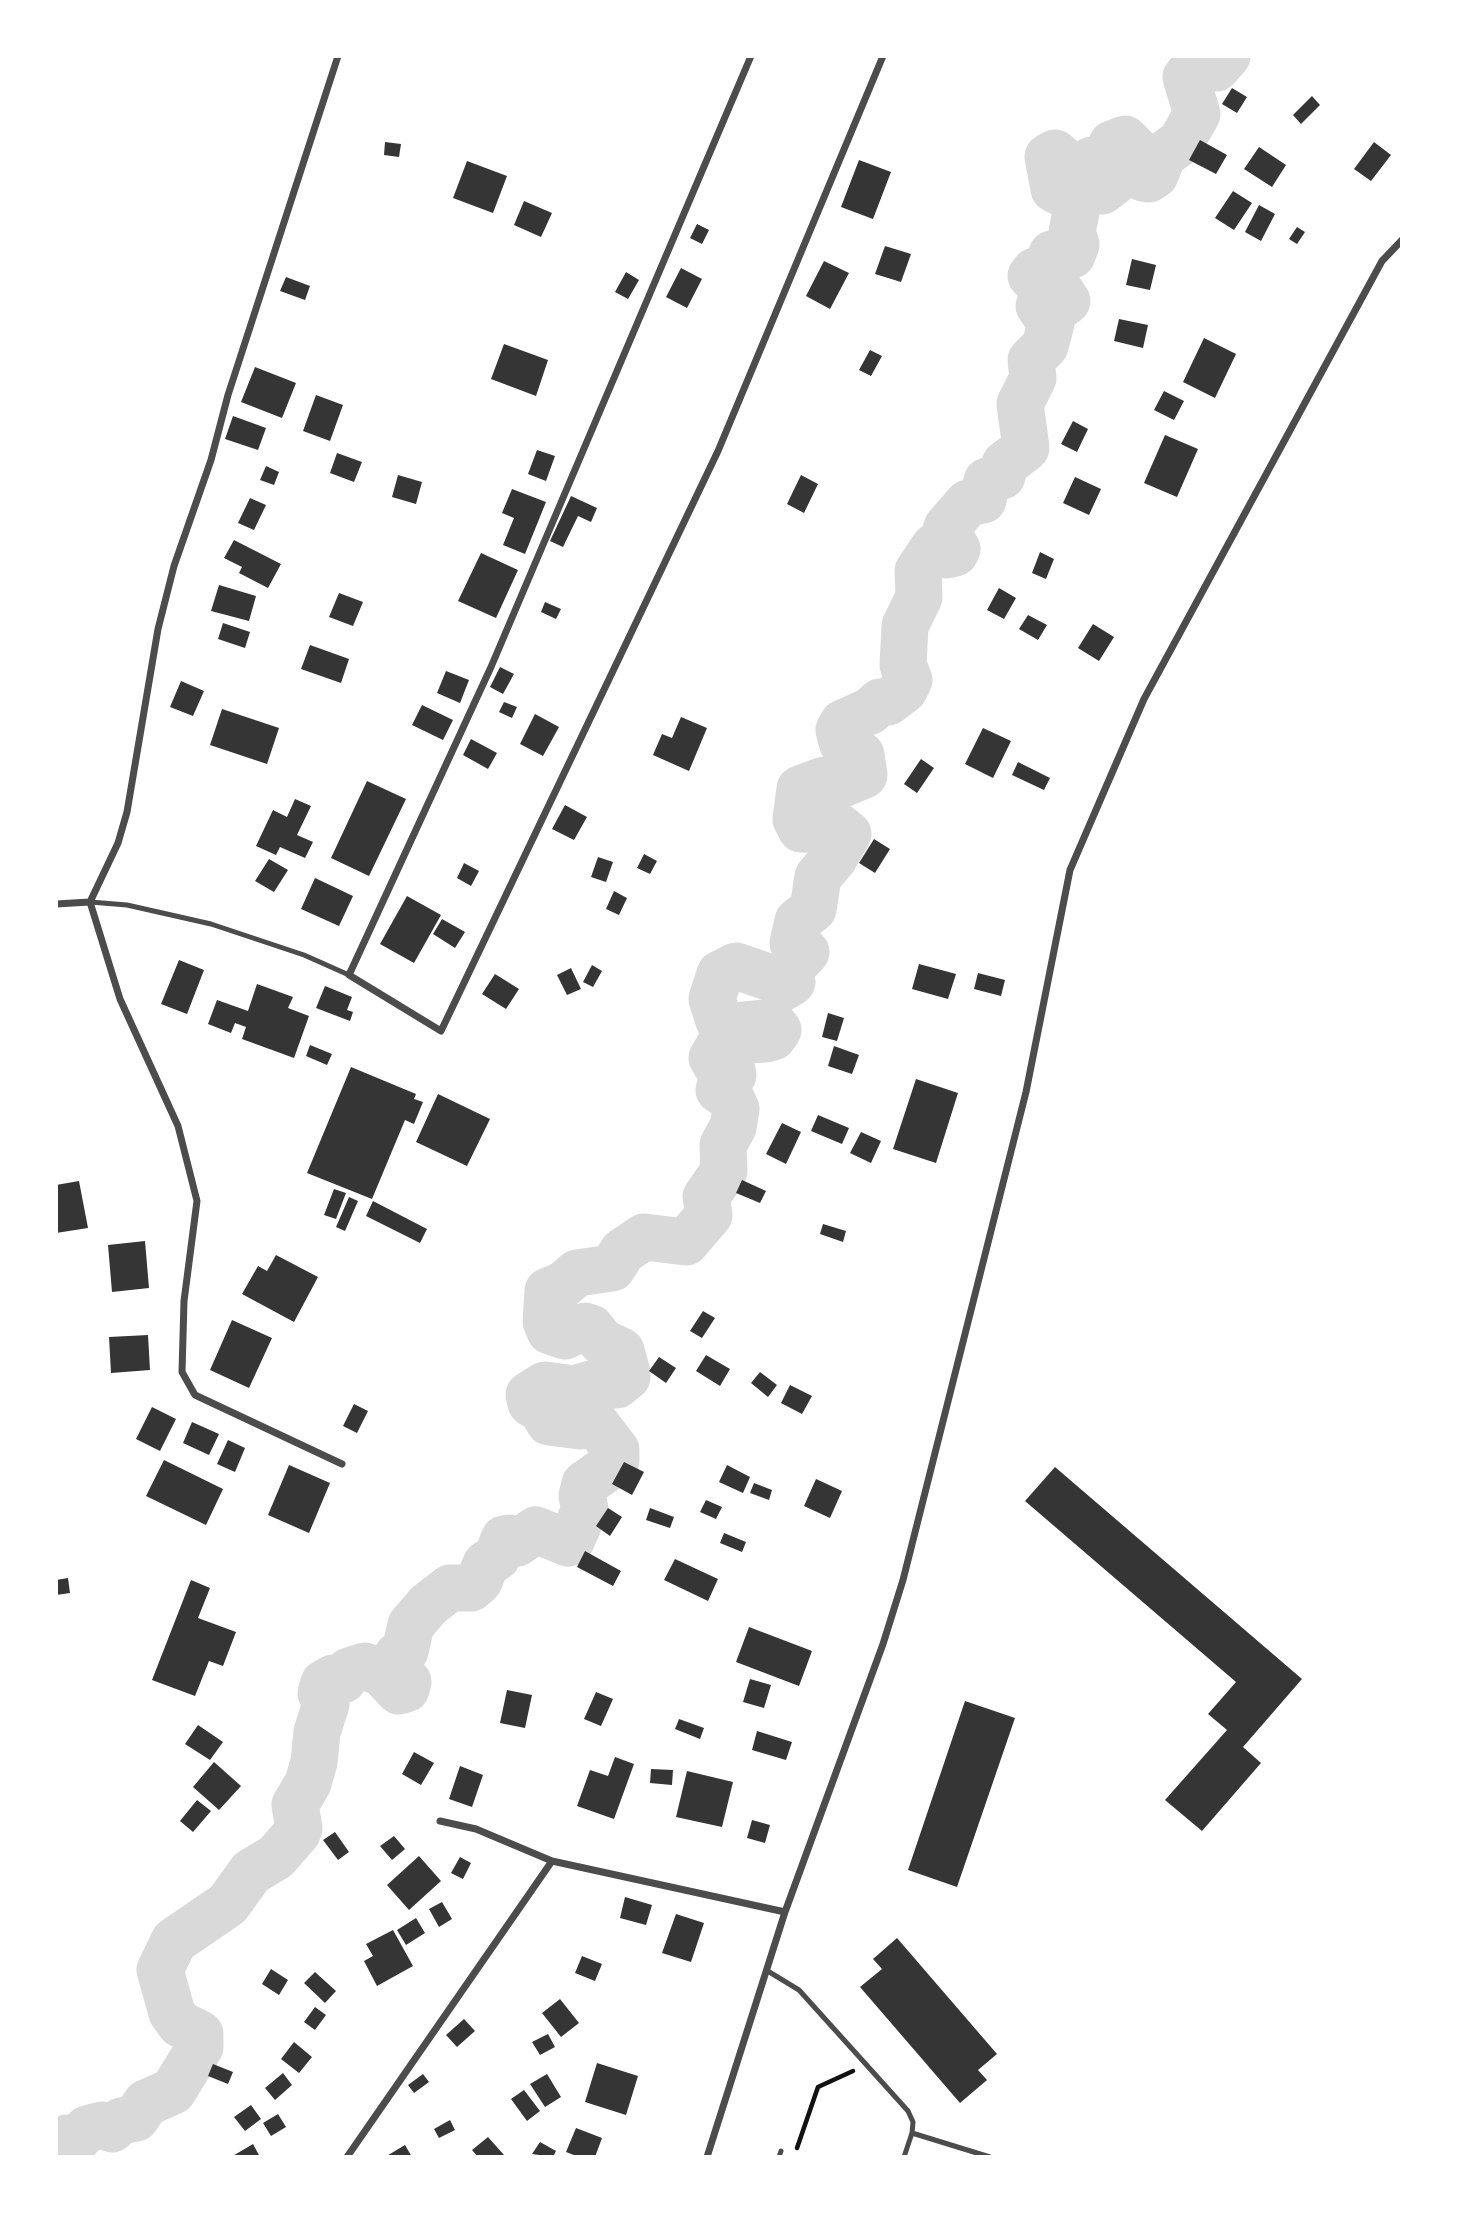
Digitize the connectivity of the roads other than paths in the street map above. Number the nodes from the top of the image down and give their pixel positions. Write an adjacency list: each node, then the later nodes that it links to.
1 (338, 56): 5 (street)
2 (751, 56): 7 (street)
3 (883, 56): 7 (street)
4 (1402, 240): 11 (street)
5 (90, 902): 6 (street); 7 (lane); 8 (street)
6 (56, 904)
7 (349, 975)
8 (342, 1464)
9 (440, 1821): 10 (street)
10 (552, 1861): 11 (street); 14 (street)
11 (785, 1912): 12 (street)
12 (766, 1970): 13 (lane); 15 (street)
13 (912, 2133): 16 (lane); 17 (lane)
14 (346, 2157)
15 (707, 2157)
16 (904, 2157)
17 (990, 2157)

